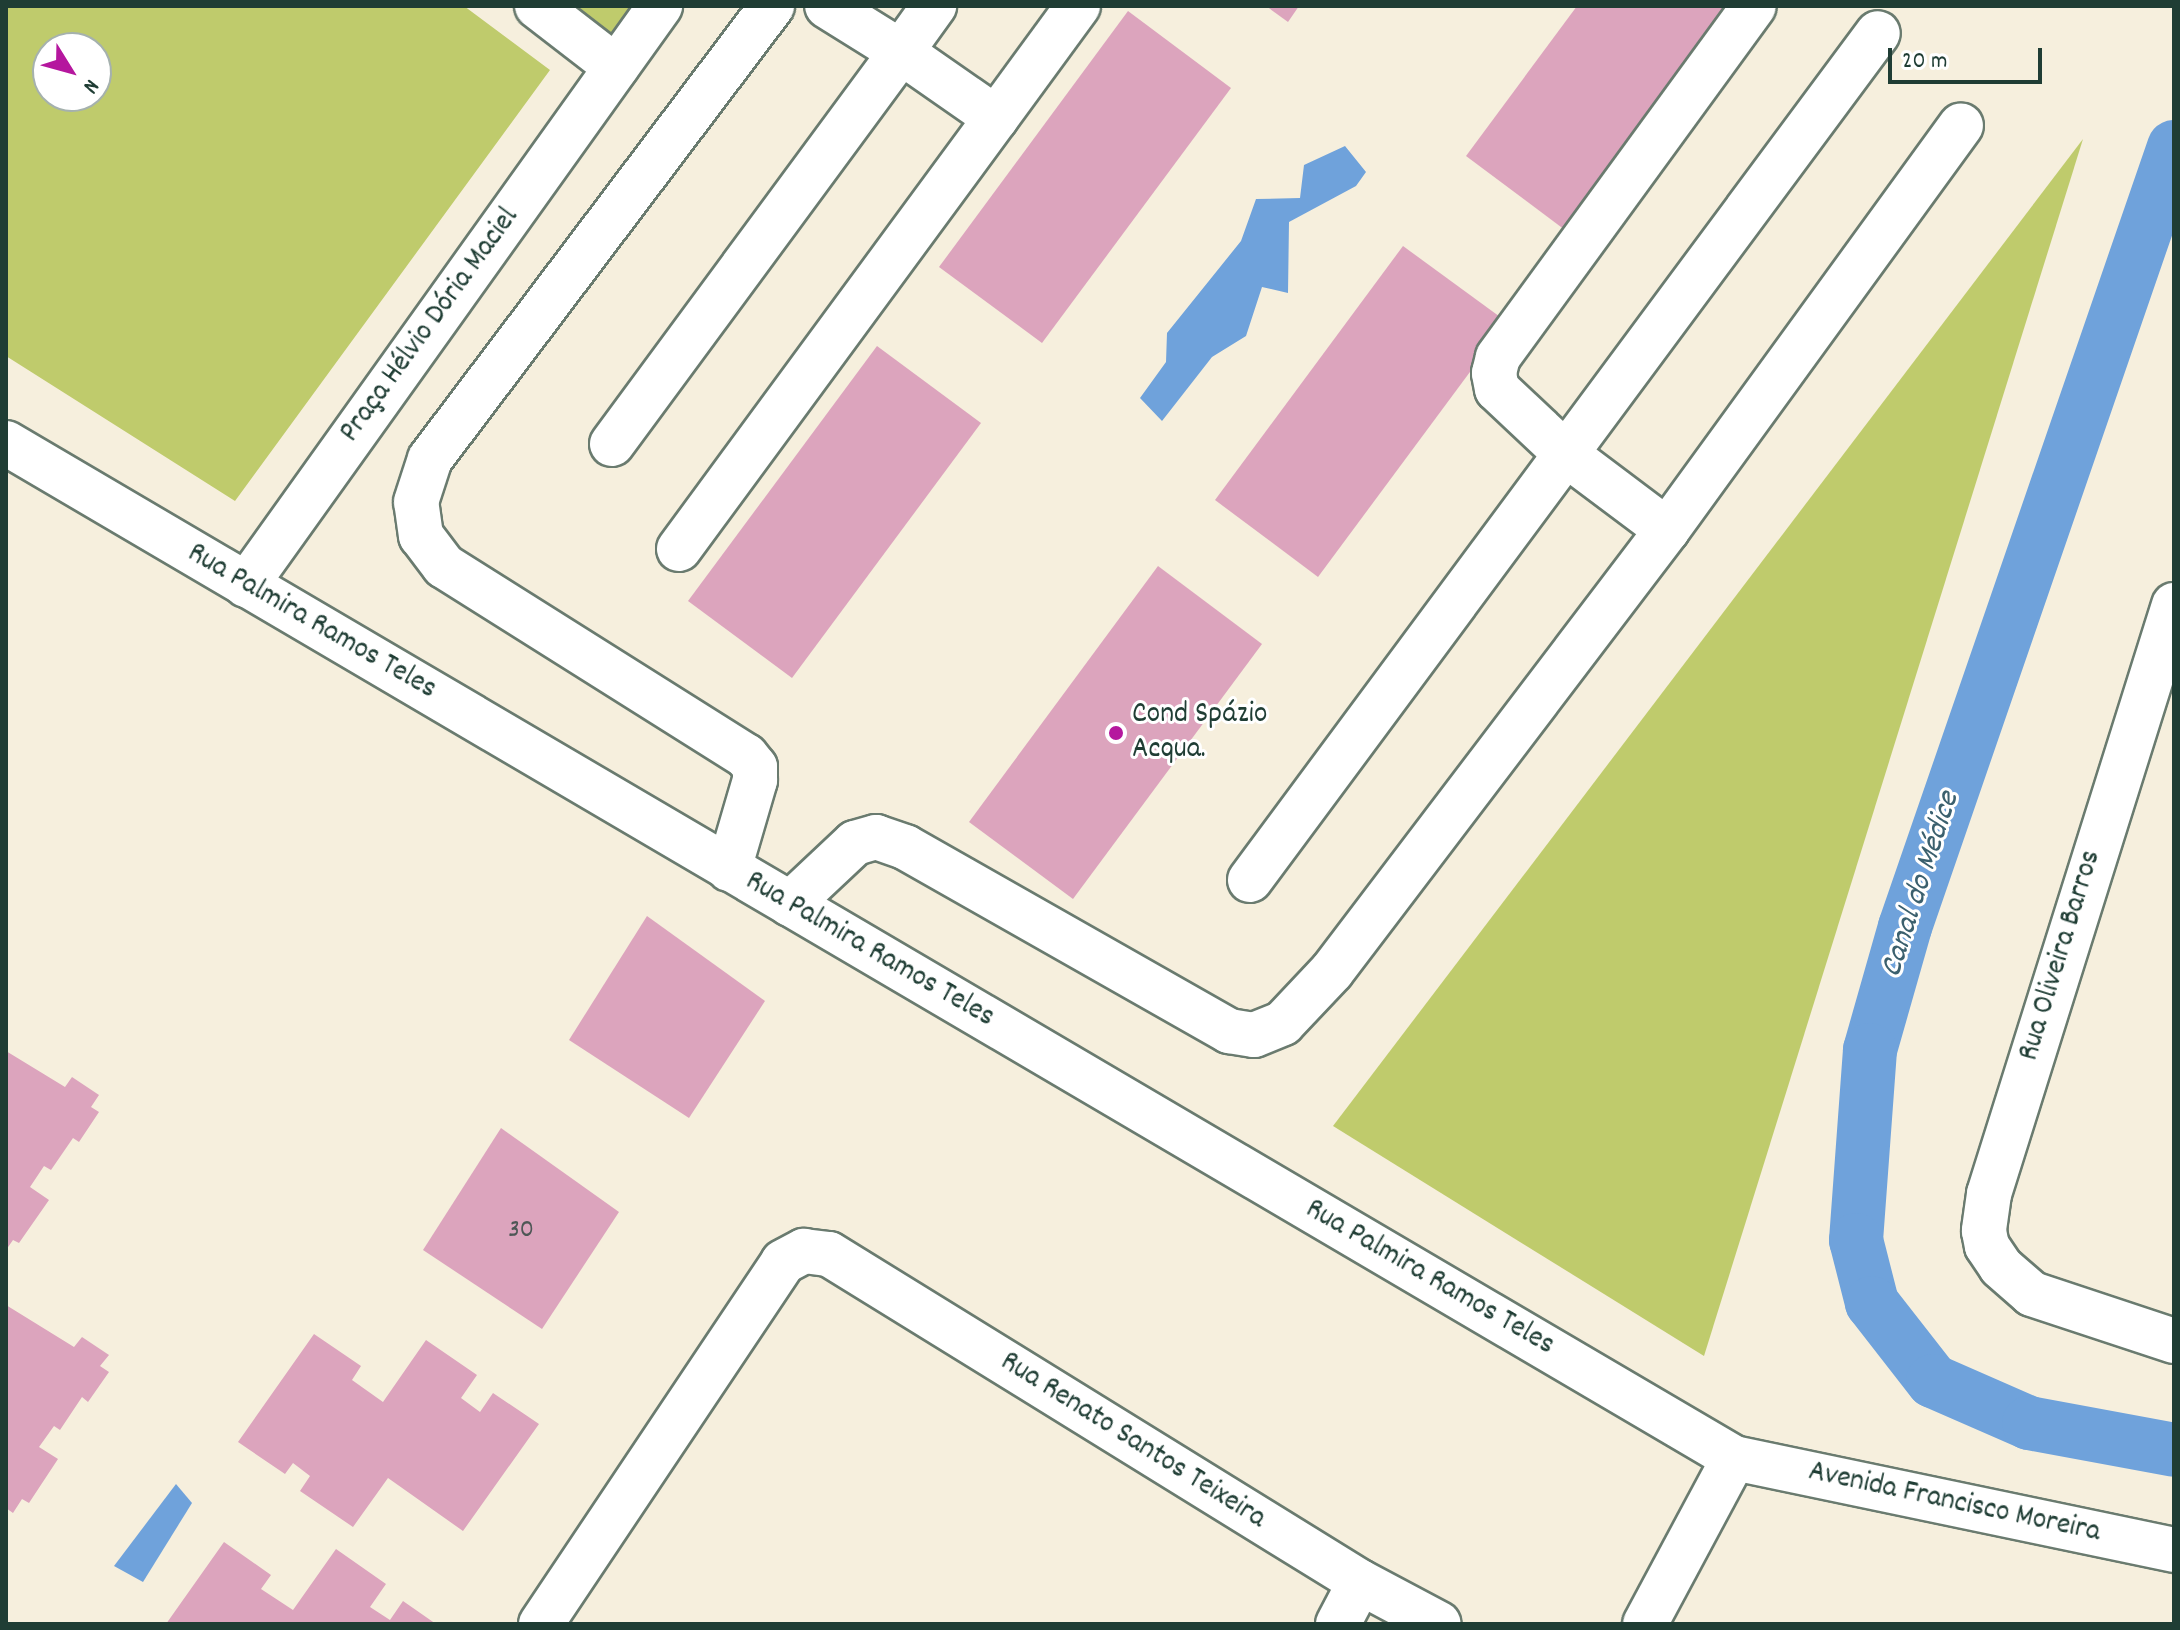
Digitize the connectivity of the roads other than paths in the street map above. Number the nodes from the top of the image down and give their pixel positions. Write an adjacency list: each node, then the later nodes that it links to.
1 (537, 6): 10 (street)
2 (660, 6): 10 (street, Praça Hélvio Dória Maciel)
3 (772, 6): 20 (street)
4 (827, 6): 9 (street)
5 (934, 6): 9 (street)
6 (1078, 6): 11 (street)
7 (1754, 6): 15 (street)
8 (1878, 33): 15 (street)
9 (901, 52): 11 (street); 14 (street)
10 (616, 67): 18 (street, Praça Hélvio Dória Maciel)
11 (996, 118): 17 (street)
12 (1961, 126): 16 (street)
13 (6, 443): 18 (street, Rua Palmira Ramos Teles)
14 (612, 444)
15 (1567, 455): 16 (street); 21 (street)
16 (1667, 530): 22 (street)
17 (679, 549)
18 (246, 585): 20 (street, Rua Palmira Ramos Teles)
19 (2174, 605): 23 (street, Rua Oliveira Barros)
20 (729, 869): 22 (street, Rua Palmira Ramos Teles)
21 (1250, 880)
22 (790, 904): 24 (street, Rua Palmira Ramos Teles)
23 (2174, 1341)
24 (1734, 1458): 25 (street, Avenida Francisco Moreira); 30 (street)
25 (2174, 1550)
26 (1360, 1582): 27 (street, Rua Renato Santos Teixeira); 28 (street); 29 (street, Rua Renato Santos Teixeira)
27 (541, 1624)
28 (1338, 1624)
29 (1439, 1624)
30 (1645, 1624)

